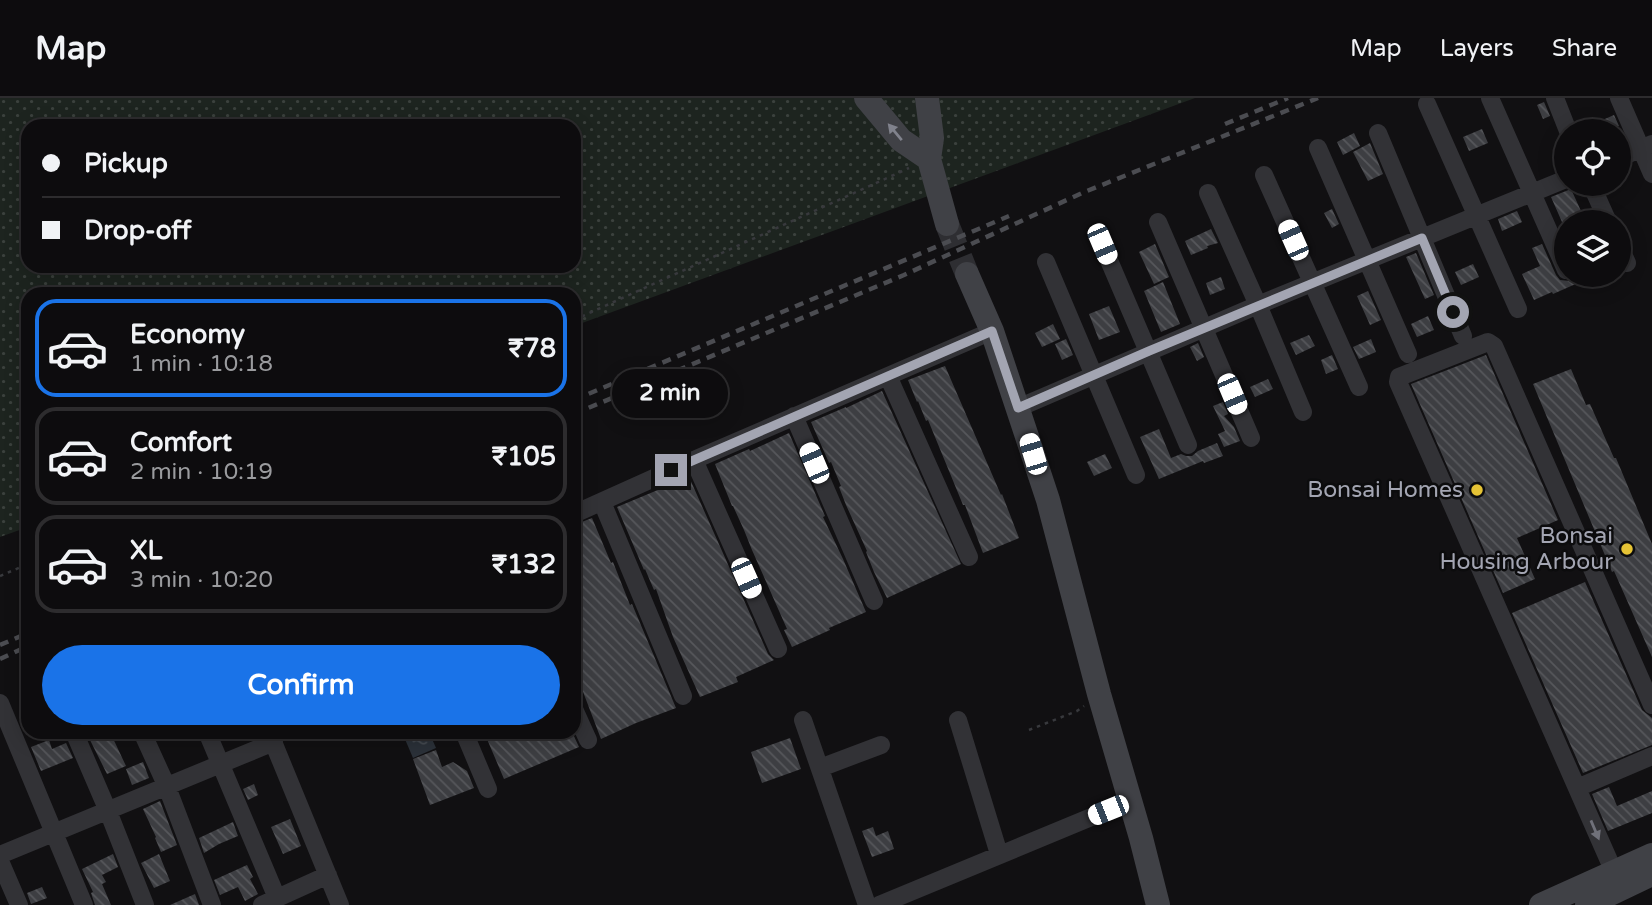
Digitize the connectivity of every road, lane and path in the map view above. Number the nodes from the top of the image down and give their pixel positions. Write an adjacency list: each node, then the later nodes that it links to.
1 (866, 98): 11 (street, one-way to 1)
2 (927, 98): 11 (street)
3 (1490, 98): 16 (street)
4 (1555, 98): 7 (street)
5 (1619, 98): 9 (street)
6 (1427, 104): 17 (street)
7 (1563, 119)
8 (1378, 133): 20 (street)
9 (1646, 146): 12 (street)
10 (1318, 148): 23 (street)
11 (929, 159): 19 (street); 29 (path)
12 (1652, 174)
13 (1264, 175): 26 (street)
14 (1554, 184): 16 (street)
15 (1208, 193): 27 (street)
16 (1532, 193): 17 (street); 21 (street)
17 (1475, 216): 20 (street); 28 (street)
18 (1158, 222): 30 (street)
19 (947, 224)
20 (1422, 238): 23 (street); 32 (street)
21 (1554, 242)
22 (1102, 244): 33 (street)
23 (1367, 261): 26 (street); 34 (street)
24 (1046, 262): 35 (street)
25 (967, 274): 31 (street)
26 (1312, 283): 27 (street); 37 (street)
27 (1258, 305): 30 (street); 39 (street)
28 (1518, 309)
29 (581, 317)
30 (1205, 328): 33 (street); 41 (street)
31 (992, 331): 36 (street); 38 (street)
32 (1463, 336)
33 (1149, 351): 35 (street); 42 (street)
34 (1408, 354)
35 (1095, 374): 38 (street); 44 (street)
36 (888, 376): 40 (street); 47 (street)
37 (1359, 387)
38 (1018, 408): 52 (street)
39 (1303, 412)
40 (794, 416): 43 (street); 50 (street)
41 (1251, 438)
42 (1188, 444)
43 (694, 460): 45 (street); 51 (street)
44 (1136, 475)
45 (602, 502): 46 (street); 53 (street)
46 (581, 511)
47 (969, 556)
48 (21, 567): 49 (path)
49 (0, 576)
50 (874, 601)
51 (778, 649)
52 (1099, 694): 59 (path); 74 (street)
53 (683, 696)
54 (0, 703): 76 (street)
55 (1652, 705): 72 (street)
56 (803, 720): 70 (street)
57 (958, 720): 78 (street)
58 (581, 724): 66 (street)
59 (1029, 730)
60 (77, 739): 75 (street)
61 (145, 739): 71 (street)
62 (210, 739): 69 (street)
63 (268, 739): 69 (street)
64 (273, 739): 83 (street)
65 (467, 739): 73 (street)
66 (588, 740)
67 (881, 745): 70 (street)
68 (1652, 756): 72 (street)
69 (221, 764): 71 (street); 84 (street)
70 (820, 768): 90 (street)
71 (167, 787): 75 (street); 88 (street)
72 (1577, 788): 81 (street, one-way to 81)
73 (488, 789)
74 (1130, 802): 78 (street); 92 (street)
75 (108, 811): 76 (street); 87 (street)
76 (55, 832): 77 (street); 86 (street)
77 (0, 855)
78 (999, 855): 91 (street)
79 (1652, 855): 81 (street)
80 (0, 861): 85 (street)
81 (1614, 872): 93 (street)
82 (1652, 874): 94 (street)
83 (328, 875): 84 (street); 89 (street)
84 (270, 901)
85 (19, 905)
86 (84, 905)
87 (145, 905)
88 (212, 905)
89 (340, 905)
90 (867, 905)
91 (879, 905)
92 (1158, 905)
93 (1541, 905)
94 (1587, 905)

